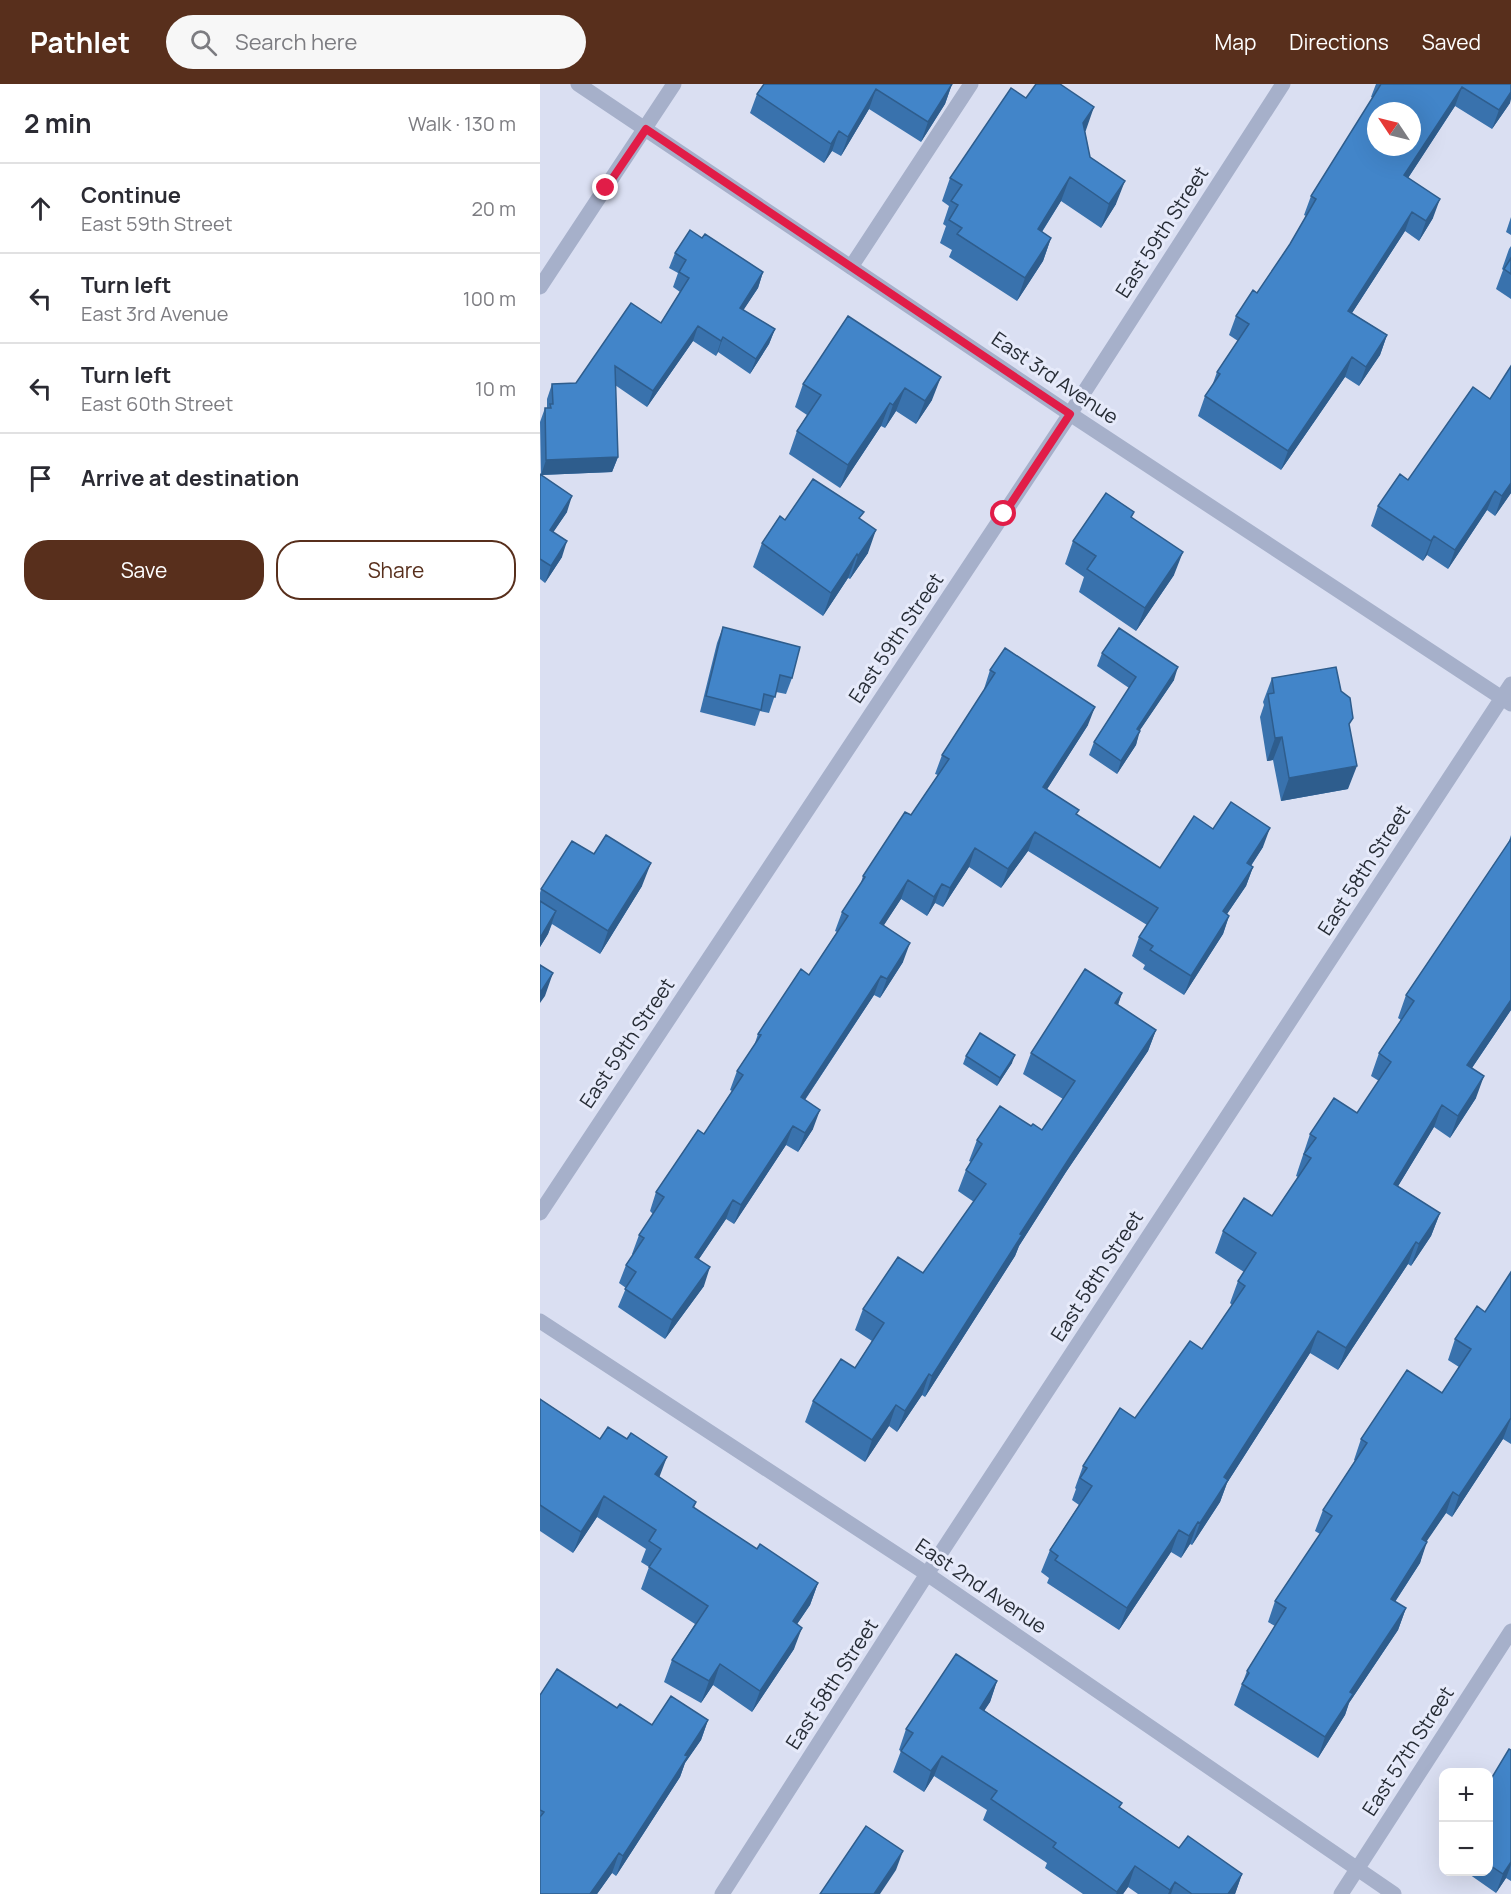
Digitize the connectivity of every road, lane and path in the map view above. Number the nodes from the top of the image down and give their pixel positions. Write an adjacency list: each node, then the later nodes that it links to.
1 (578, 84): 5 (street, East 3rd Avenue)
2 (674, 84): 5 (street)
3 (971, 84): 6 (street)
4 (1283, 84): 8 (street, East 59th Street)
5 (646, 129): 6 (street, East 3rd Avenue); 7 (street)
6 (851, 267): 8 (street, East 3rd Avenue)
7 (540, 288)
8 (1070, 414): 10 (street, East 3rd Avenue); 11 (street, East 59th Street)
9 (1511, 684): 10 (street, East 58th Street)
10 (1506, 701): 13 (street, East 58th Street)
11 (540, 1213)
12 (540, 1320): 13 (street, East 2nd Avenue)
13 (927, 1574): 15 (street, East 2nd Avenue); 16 (street, East 58th Street)
14 (1511, 1631): 15 (street, East 57th Street)
15 (1358, 1869): 17 (street, East 57th Street); 18 (street, East 2nd Avenue)
16 (722, 1894)
17 (1341, 1894)
18 (1394, 1894)

